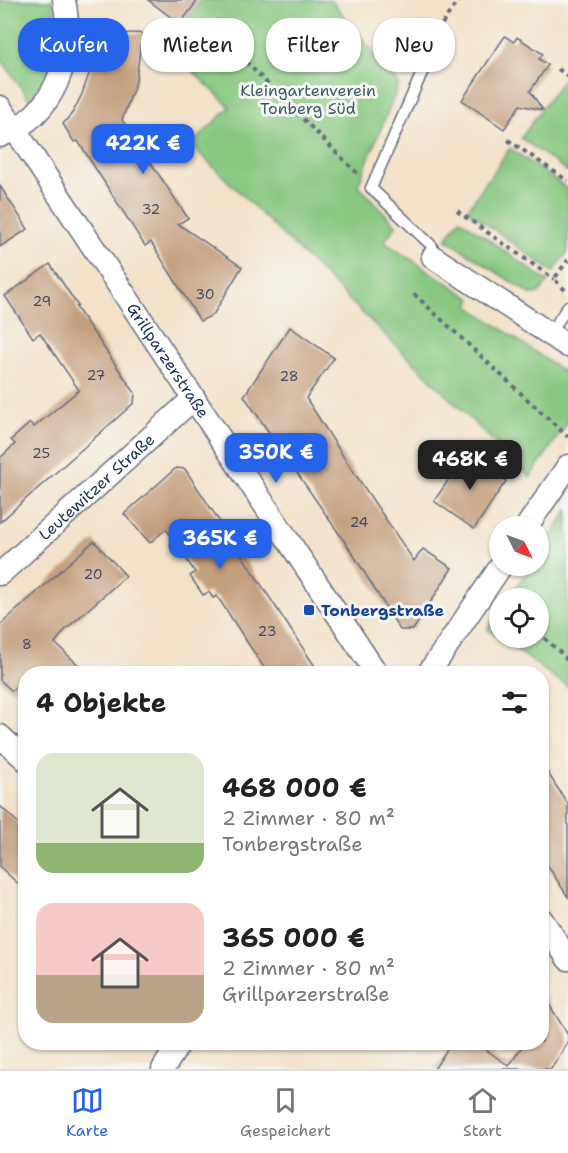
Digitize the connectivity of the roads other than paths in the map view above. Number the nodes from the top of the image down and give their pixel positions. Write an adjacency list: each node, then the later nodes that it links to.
1 (64, 0): 4 (street)
2 (422, 72): 5 (lane)
3 (0, 107): 4 (street, Grillparzerstraße)
4 (8, 133): 8 (street, Grillparzerstraße)
5 (433, 257): 7 (street)
6 (568, 306): 7 (lane)
7 (559, 340)
8 (194, 398): 11 (street, Leutewitzer Straße); 13 (street, Grillparzerstraße)
9 (568, 466): 10 (street)
10 (534, 516)
11 (0, 574)
12 (494, 576): 14 (street)
13 (372, 666)
14 (433, 666)
15 (0, 736): 16 (street)
16 (18, 753)
17 (549, 930): 18 (street)
18 (568, 959)
19 (175, 1050): 20 (street)
20 (163, 1069)

